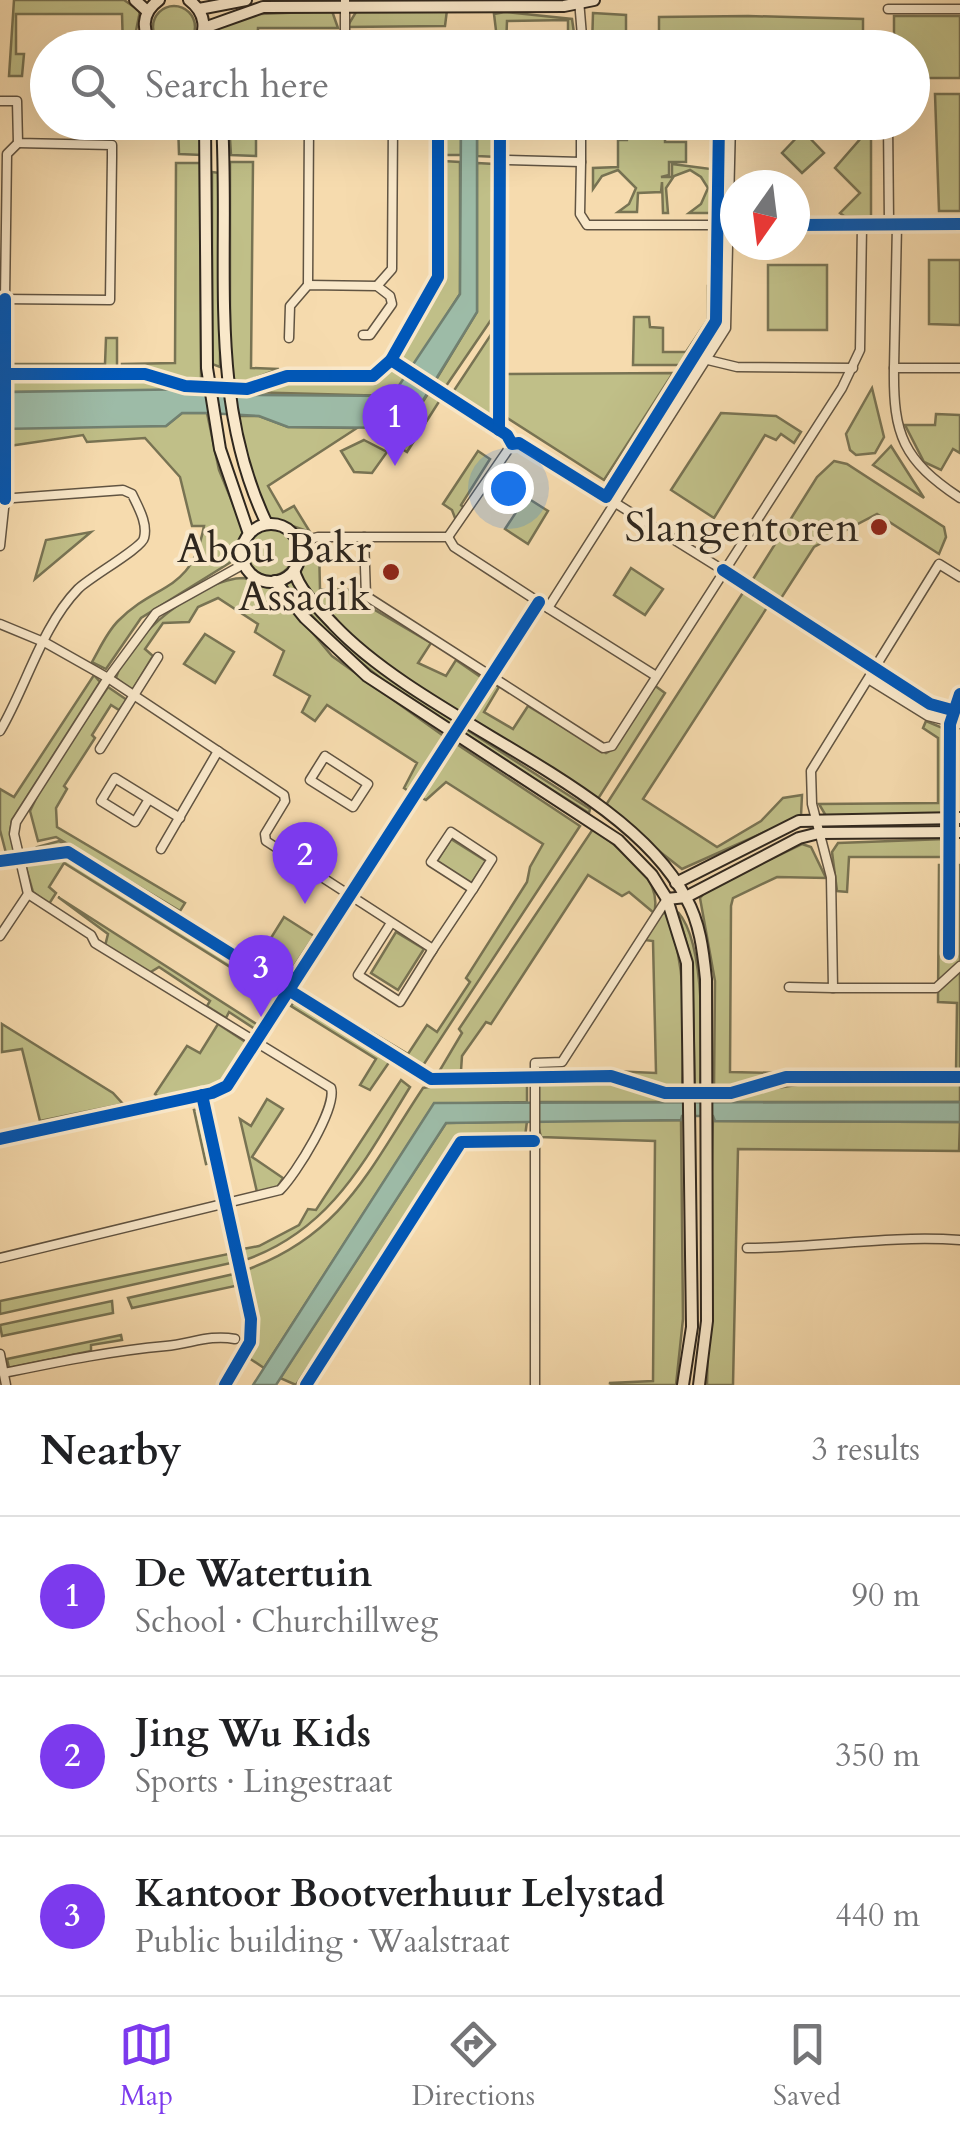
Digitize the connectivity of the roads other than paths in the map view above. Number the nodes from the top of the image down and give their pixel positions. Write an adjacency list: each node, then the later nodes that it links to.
1 (135, 0): 11 (main road)
2 (160, 0): 11 (main road)
3 (189, 0): 8 (main road)
4 (246, 0): 8 (main road)
5 (594, 0): 6 (main road)
6 (580, 2): 7 (main road); 15 (street)
7 (345, 3): 12 (main road); 14 (street)
8 (199, 9): 12 (main road)
9 (888, 9): 10 (street)
10 (960, 9)
11 (147, 12): 13 (main road)
12 (204, 28)
13 (144, 30)
14 (345, 30)
15 (582, 30)
16 (0, 101): 24 (street)
17 (206, 140): 46 (main road)
18 (223, 140): 45 (main road)
19 (309, 140): 33 (street)
20 (392, 140): 34 (street)
21 (582, 140): 26 (street)
22 (730, 140): 27 (street)
23 (888, 140): 31 (street)
24 (18, 143): 35 (street); 35 (street)
25 (504, 160): 26 (street)
26 (581, 162): 29 (street)
27 (731, 170)
28 (960, 224): 31 (street)
29 (720, 225)
30 (810, 225): 39 (street)
31 (897, 225): 40 (street)
32 (731, 260): 38 (street)
33 (308, 286): 34 (street); 37 (street)
34 (377, 286): 36 (street)
35 (2, 299)
36 (364, 335)
37 (289, 338)
38 (708, 360): 39 (street); 44 (street)
39 (853, 368): 53 (street)
40 (894, 368): 41 (street); 42 (street)
41 (960, 368)
42 (960, 498)
43 (3, 499): 50 (street); 58 (street)
44 (616, 504): 48 (street); 53 (street); 56 (street)
45 (268, 524): 46 (main road); 49 (main road)
46 (249, 534): 51 (main road)
47 (364, 537): 48 (street); 49 (street); 60 (street)
48 (448, 537): 56 (street)
49 (298, 542): 52 (main road)
50 (0, 546)
51 (244, 564): 55 (main road); 61 (street)
52 (294, 570): 55 (main road); 76 (main road)
53 (723, 570): 60 (street)
54 (960, 577): 62 (street)
55 (275, 581): 80 (main road)
56 (548, 608): 60 (street)
57 (0, 624): 58 (street)
58 (46, 643): 61 (street); 65 (street)
59 (158, 657): 63 (street)
60 (656, 676)
61 (108, 678): 63 (street); 78 (street)
62 (870, 680): 64 (street); 72 (street)
63 (134, 696): 66 (street); 67 (street)
64 (960, 724)
65 (0, 730)
66 (100, 748)
67 (218, 752): 70 (street); 81 (street)
68 (149, 799): 68 (street); 70 (street)
69 (353, 807): 69 (street)
70 (180, 818): 75 (street)
71 (960, 818): 72 (main road)
72 (816, 820): 74 (street); 76 (main road)
73 (960, 832): 74 (main road)
74 (819, 833): 79 (main road); 86 (street)
75 (161, 849)
76 (676, 883): 79 (main road); 80 (main road)
77 (473, 889): 77 (street); 83 (street)
78 (28, 894): 82 (street); 89 (street)
79 (686, 897): 80 (main road); 95 (main road)
80 (667, 899): 93 (street); 94 (main road)
81 (391, 922): 83 (street); 83 (street)
82 (0, 936)
83 (431, 952)
84 (960, 966): 86 (street)
85 (790, 987): 86 (street)
86 (833, 988)
87 (960, 1240): 88 (street)
88 (747, 1248)
89 (0, 1258)
90 (235, 1339): 92 (street)
91 (0, 1354): 92 (street)
92 (4, 1380)
93 (535, 1385)
94 (683, 1385)
95 (699, 1385)

